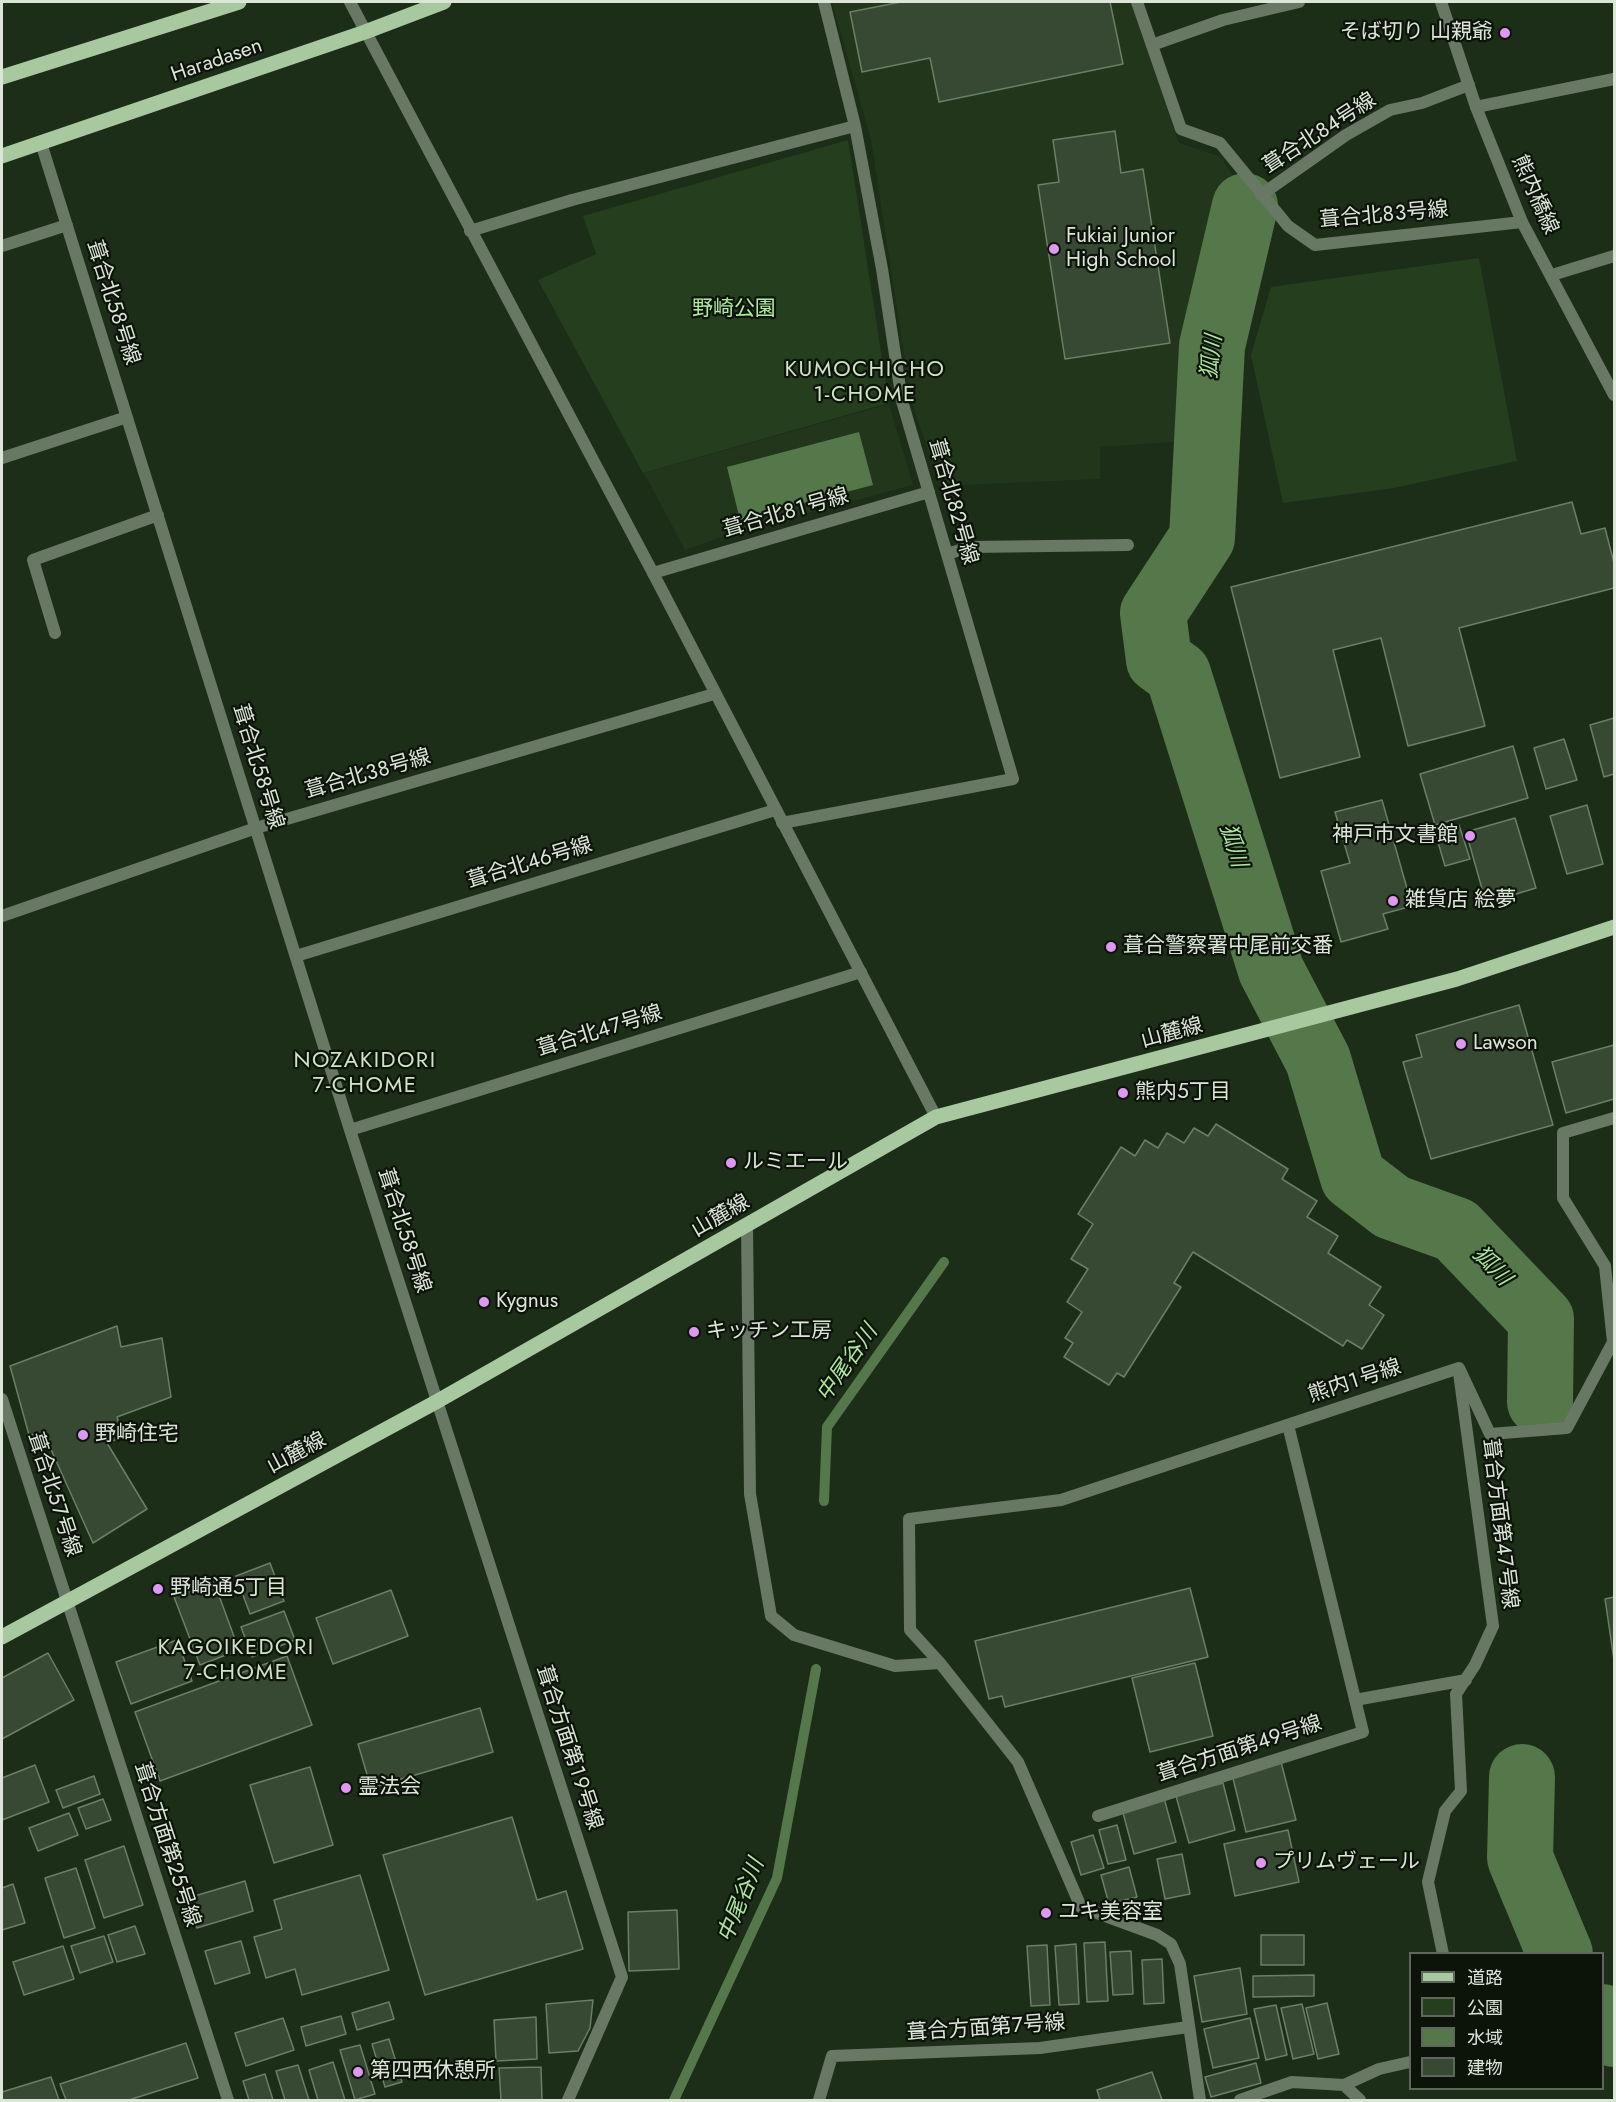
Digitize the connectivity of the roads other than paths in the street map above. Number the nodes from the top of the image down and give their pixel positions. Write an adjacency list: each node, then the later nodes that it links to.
1 (239, 2): 10 (main road)
2 (350, 2): 8 (street)
3 (444, 2): 8 (main road, Haradasen)
4 (824, 2): 14 (street, 葺合北８２号線)
5 (1137, 2): 9 (street, 葺合北８３号線)
6 (1299, 2): 9 (street)
7 (1441, 2): 12 (street, 熊内橋線)
8 (365, 32): 15 (main road, Haradasen); 20 (street)
9 (1152, 45): 17 (street, 葺合北８３号線)
10 (2, 77)
11 (1614, 79): 13 (street)
12 (1469, 85): 13 (street, 熊内橋線); 17 (street, 葺合北８４号線)
13 (1476, 107): 18 (street, 熊内橋線)
14 (855, 126): 20 (street); 27 (street, 葺合北８２号線)
15 (41, 143): 16 (main road, Haradasen); 19 (street, 葺合北５８号線)
16 (2, 156)
17 (1261, 195): 18 (street, 葺合北８３号線)
18 (1521, 222): 23 (street, 熊内橋線)
19 (67, 225): 21 (street); 25 (street, 葺合北５８号線)
20 (470, 231): 31 (street)
21 (2, 246)
22 (1614, 256): 23 (street)
23 (1552, 275): 24 (street, 熊内橋線)
24 (1614, 396)
25 (128, 417): 26 (street); 28 (street, 葺合北５８号線)
26 (2, 458)
27 (929, 492): 30 (street, 葺合北８２号線); 31 (street, 葺合北８１号線)
28 (158, 515): 32 (street); 36 (street, 葺合北５８号線)
29 (1128, 546): 30 (street)
30 (947, 554): 35 (street, 葺合北８２号線)
31 (653, 573): 33 (street)
32 (55, 633)
33 (714, 694): 34 (street); 36 (street, 葺合北３８号線)
34 (775, 810): 35 (street); 39 (street, 葺合北４６号線)
35 (782, 823): 40 (street)
36 (256, 828): 37 (street, 葺合北３８号線); 39 (street, 葺合北５８号線)
37 (2, 916)
38 (1614, 927): 41 (main road, 山麓線)
39 (296, 956): 43 (street, 葺合北５８号線)
40 (861, 972): 41 (street); 43 (street, 葺合北４７号線)
41 (936, 1118): 44 (main road, 山麓線)
42 (1614, 1118): 45 (street)
43 (350, 1130): 48 (street, 葺合北５８号線)
44 (747, 1226): 48 (main road, 山麓線); 53 (street)
45 (1614, 1342): 46 (street)
46 (1459, 1368): 49 (street, 熊内１号線); 54 (street, 葺合方面第４７号線)
47 (2, 1399): 50 (street, 葺合北５７号線)
48 (436, 1402): 51 (main road, 山麓線); 62 (street, 葺合方面第１９号線)
49 (1288, 1425): 53 (street, 熊内１号線); 55 (street, 葺合方面第４９号線)
50 (7, 1433): 51 (street, 葺合北５７号線)
51 (67, 1602): 52 (main road, 山麓線); 61 (street, 葺合方面第２５号線)
52 (2, 1637)
53 (940, 1664): 58 (street)
54 (1466, 1680): 55 (street); 57 (street, 葺合方面第４７号線)
55 (1356, 1700): 56 (street, 葺合方面第４９号線)
56 (1098, 1816)
57 (1443, 1952)
58 (1188, 2027): 63 (street, 葺合方面第７号線); 64 (street)
59 (1409, 2062): 60 (street)
60 (1344, 2085): 65 (street); 66 (street)
61 (228, 2100)
62 (568, 2100)
63 (819, 2100)
64 (1200, 2100)
65 (1240, 2100)
66 (1360, 2100)

